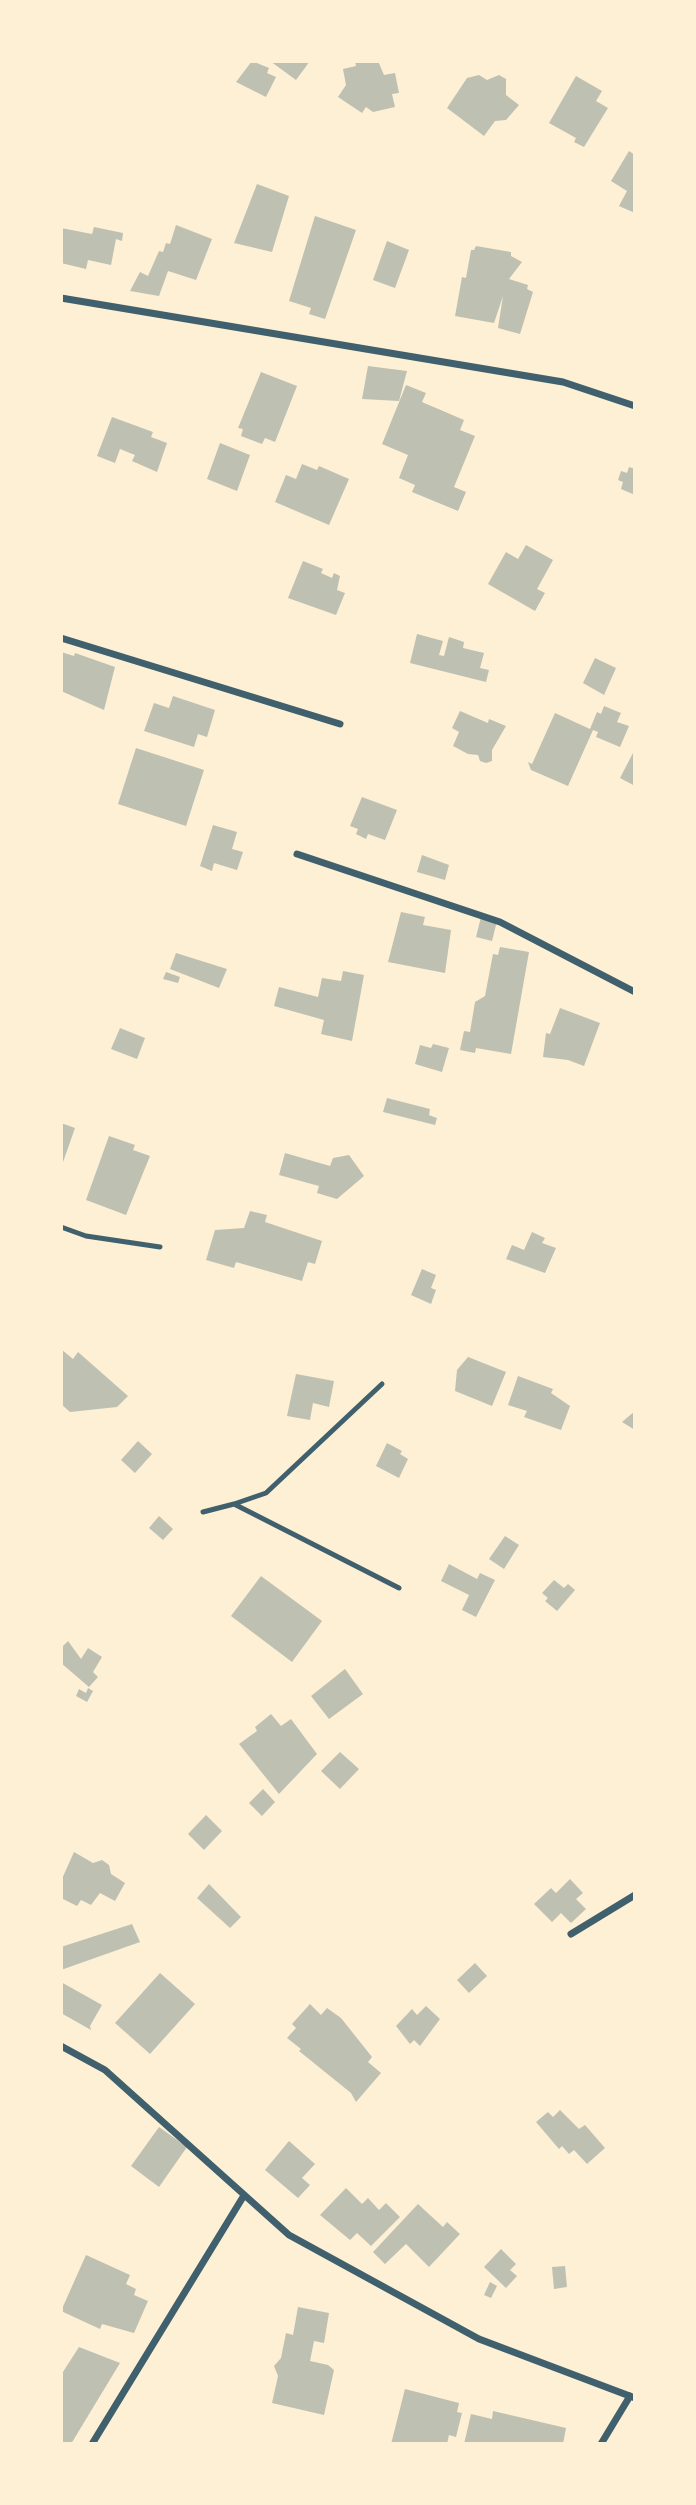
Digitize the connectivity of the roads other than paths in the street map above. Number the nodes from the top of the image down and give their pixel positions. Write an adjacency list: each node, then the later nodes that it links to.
1 (61, 298): 2 (street)
2 (635, 405)
3 (61, 638): 4 (street)
4 (340, 724)
5 (297, 854): 6 (street)
6 (635, 992)
7 (61, 1227): 8 (lane)
8 (160, 1247)
9 (382, 1384): 10 (lane)
10 (234, 1504): 11 (lane); 12 (lane)
11 (203, 1512)
12 (399, 1588)
13 (635, 1895): 14 (street)
14 (571, 1934)
15 (61, 2046): 16 (street)
16 (243, 2197): 17 (street); 18 (street)
17 (632, 2397): 19 (street)
18 (92, 2444)
19 (601, 2444)

